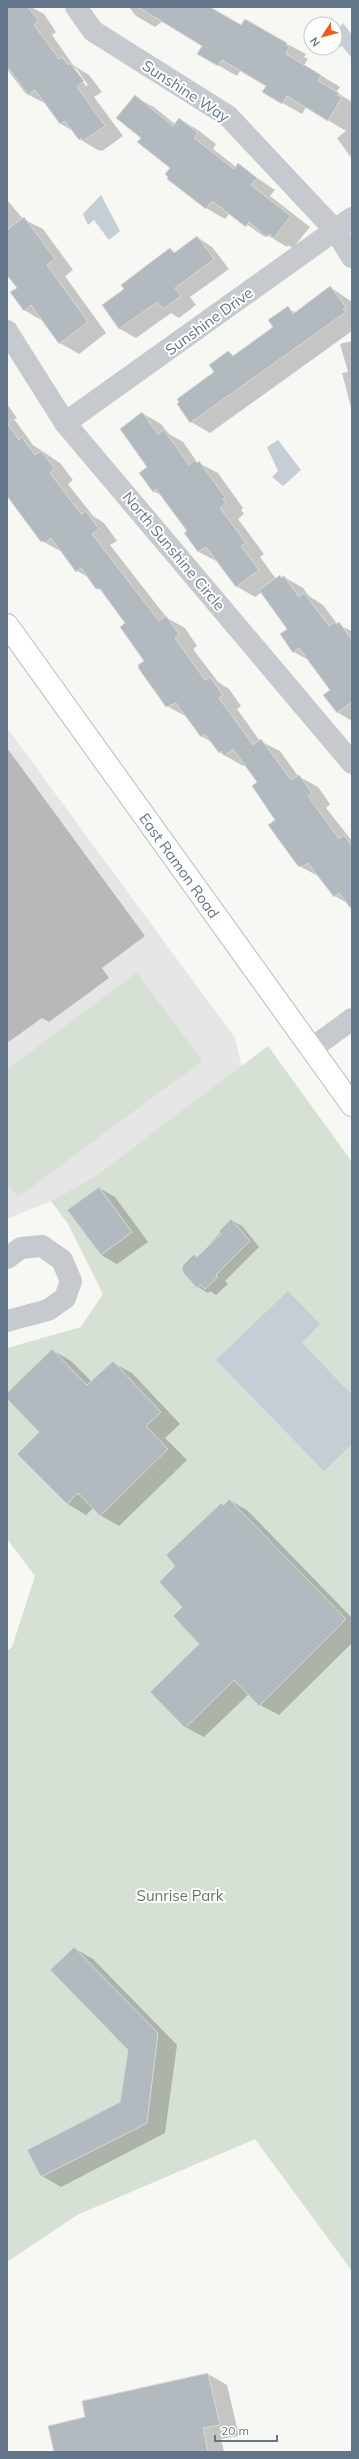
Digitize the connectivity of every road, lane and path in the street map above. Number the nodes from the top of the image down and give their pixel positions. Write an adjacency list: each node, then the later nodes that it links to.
1 (76, 7): 2 (street, Sunshine Way)
2 (343, 224): 3 (street, Sunshine Way); 5 (street, Sunshine Drive)
3 (352, 257)
4 (7, 331): 5 (street, North Sunshine Circle)
5 (65, 423): 7 (street, North Sunshine Circle)
6 (7, 625): 9 (main road, East Ramon Road)
7 (352, 762)
8 (352, 1019): 9 (street)
9 (311, 1049): 10 (main road, East Ramon Road)
10 (352, 1105)
11 (7, 1258): 12 (street)
12 (7, 1321)

